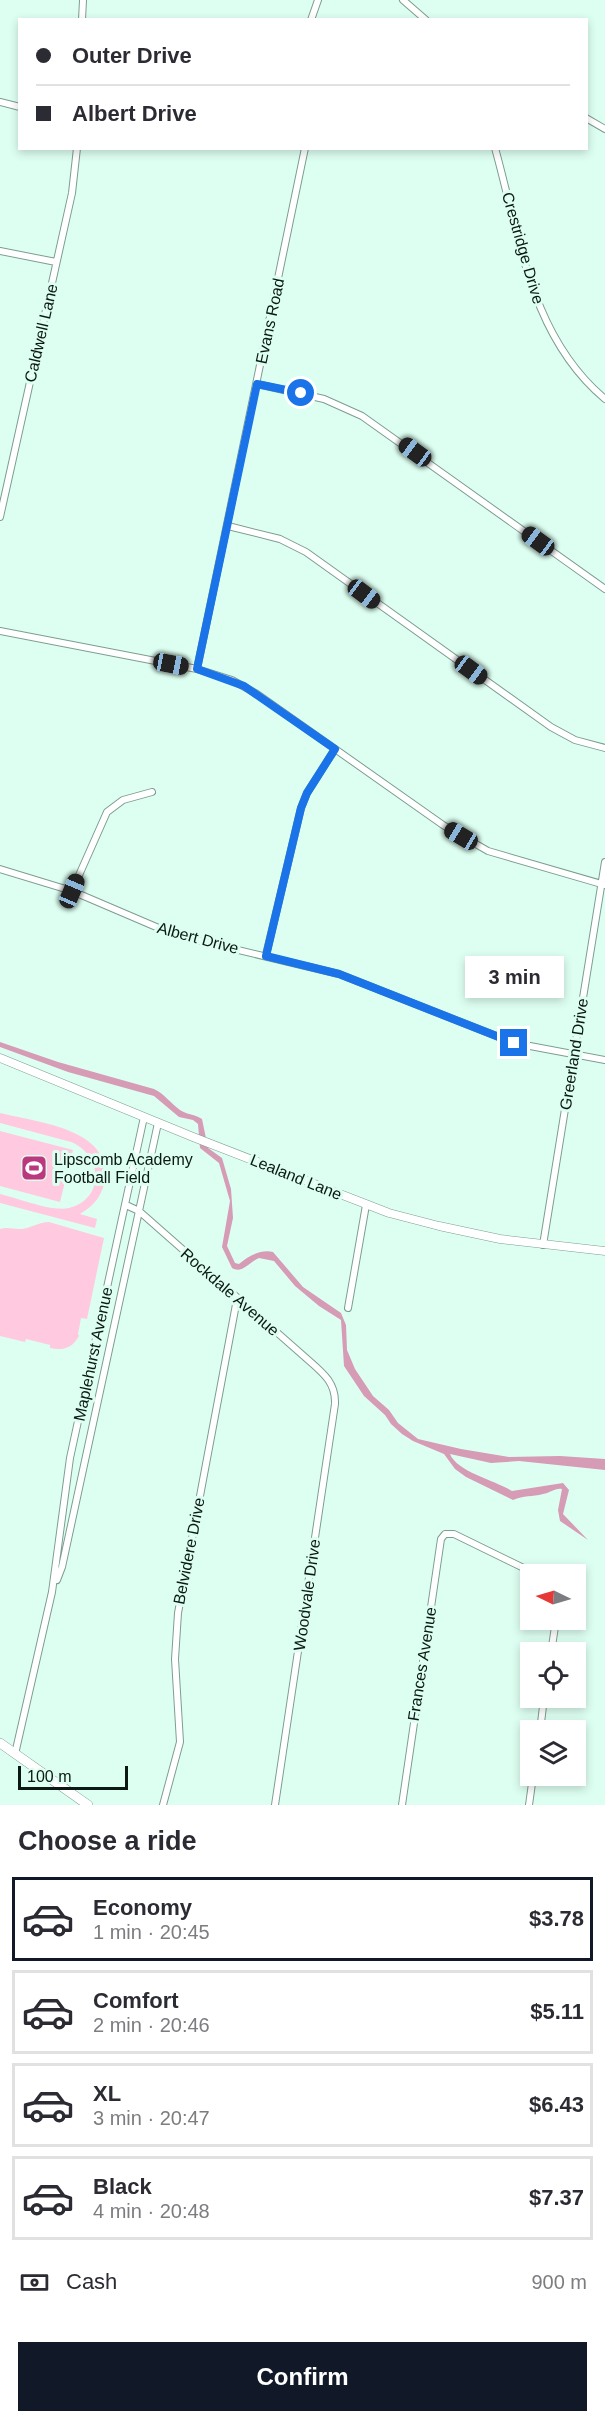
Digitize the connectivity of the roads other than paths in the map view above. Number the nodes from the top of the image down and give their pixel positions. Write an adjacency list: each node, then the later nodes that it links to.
1 (83, 0): 4 (street)
2 (318, 0): 5 (street)
3 (403, 0): 6 (street)
4 (82, 18)
5 (312, 18)
6 (424, 18)
7 (0, 102): 8 (street)
8 (18, 106)
9 (588, 119): 10 (street)
10 (605, 129)
11 (77, 150): 15 (street, Caldwell Lane)
12 (305, 150): 16 (street, Evans Road)
13 (496, 150): 17 (street, Crestridge Drive)
14 (0, 251): 15 (street)
15 (56, 262): 18 (street, Caldwell Lane)
16 (257, 384): 19 (street, Evans Road); 20 (street)
17 (605, 399)
18 (0, 517)
19 (228, 526): 22 (street, Evans Road); 23 (street)
20 (605, 589)
21 (0, 631): 22 (street)
22 (197, 669): 24 (street)
23 (605, 748)
24 (335, 749): 28 (street); 30 (street)
25 (152, 792): 29 (street)
26 (605, 862): 28 (street, Greerland Drive)
27 (0, 869): 29 (street, Albert Drive)
28 (603, 885): 31 (street, Greerland Drive)
29 (72, 891): 30 (street, Albert Drive)
30 (266, 956): 31 (street, Albert Drive)
31 (574, 1055): 33 (street, Albert Drive); 39 (street, Greerland Drive)
32 (0, 1058): 34 (street, Lealand Lane)
33 (605, 1060)
34 (144, 1117): 35 (street, Lealand Lane); 36 (street, Maplehurst Avenue)
35 (158, 1123): 37 (street, Lealand Lane); 38 (street, Maplehurst Avenue)
36 (126, 1205): 38 (street, Rockdale Avenue); 45 (street, Maplehurst Avenue)
37 (366, 1205): 39 (street, Lealand Lane); 42 (street)
38 (140, 1211): 41 (street, Rockdale Avenue); 45 (street, Maplehurst Avenue)
39 (543, 1245): 40 (street, Lealand Lane)
40 (605, 1251)
41 (237, 1299): 43 (street, Rockdale Avenue); 50 (street, Belvidere Drive)
42 (348, 1308)
43 (332, 1384): 51 (street, Woodvale Drive)
44 (520, 1566): 52 (street, Frances Avenue)
45 (52, 1592): 47 (street, Maplehurst Avenue)
46 (0, 1743): 47 (main road)
47 (15, 1754): 49 (main road)
48 (532, 1786): 53 (street)
49 (88, 1805)
50 (164, 1805)
51 (275, 1805)
52 (402, 1805)
53 (529, 1805)

